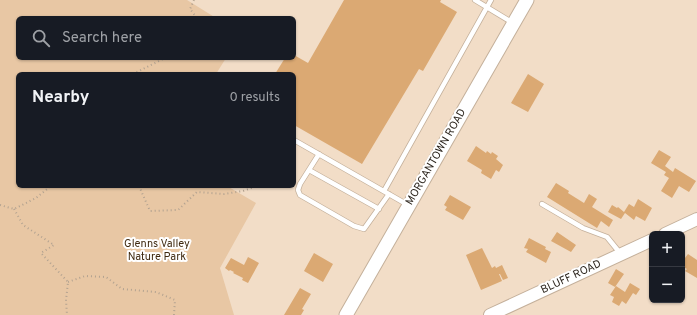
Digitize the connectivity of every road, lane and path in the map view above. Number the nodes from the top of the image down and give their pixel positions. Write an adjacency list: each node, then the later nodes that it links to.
1 (194, 0): 6 (path)
2 (475, 0): 5 (lane)
3 (491, 0): 5 (lane)
4 (526, 0): 7 (main road, MORGANTOWN ROAD)
5 (487, 7): 7 (lane); 16 (lane)
6 (195, 16)
7 (513, 24): 19 (main road, MORGANTOWN ROAD)
8 (161, 60): 9 (path)
9 (138, 72)
10 (296, 141): 11 (lane)
11 (319, 154): 12 (lane); 16 (lane)
12 (309, 170): 21 (lane); 21 (lane)
13 (48, 188): 20 (path)
14 (140, 188): 15 (path)
15 (251, 188)
16 (387, 193): 19 (lane); 21 (lane)
17 (542, 204): 25 (lane)
18 (0, 205): 20 (path)
19 (408, 205): 29 (main road, MORGANTOWN ROAD)
20 (14, 209): 26 (path)
21 (379, 209)
22 (697, 219): 23 (street)
23 (671, 231)
24 (649, 241): 25 (street, BLUFF ROAD)
25 (621, 254): 30 (street, BLUFF ROAD)
26 (68, 282): 27 (path); 28 (path)
27 (68, 315)
28 (174, 315)
29 (346, 315)
30 (490, 315)

